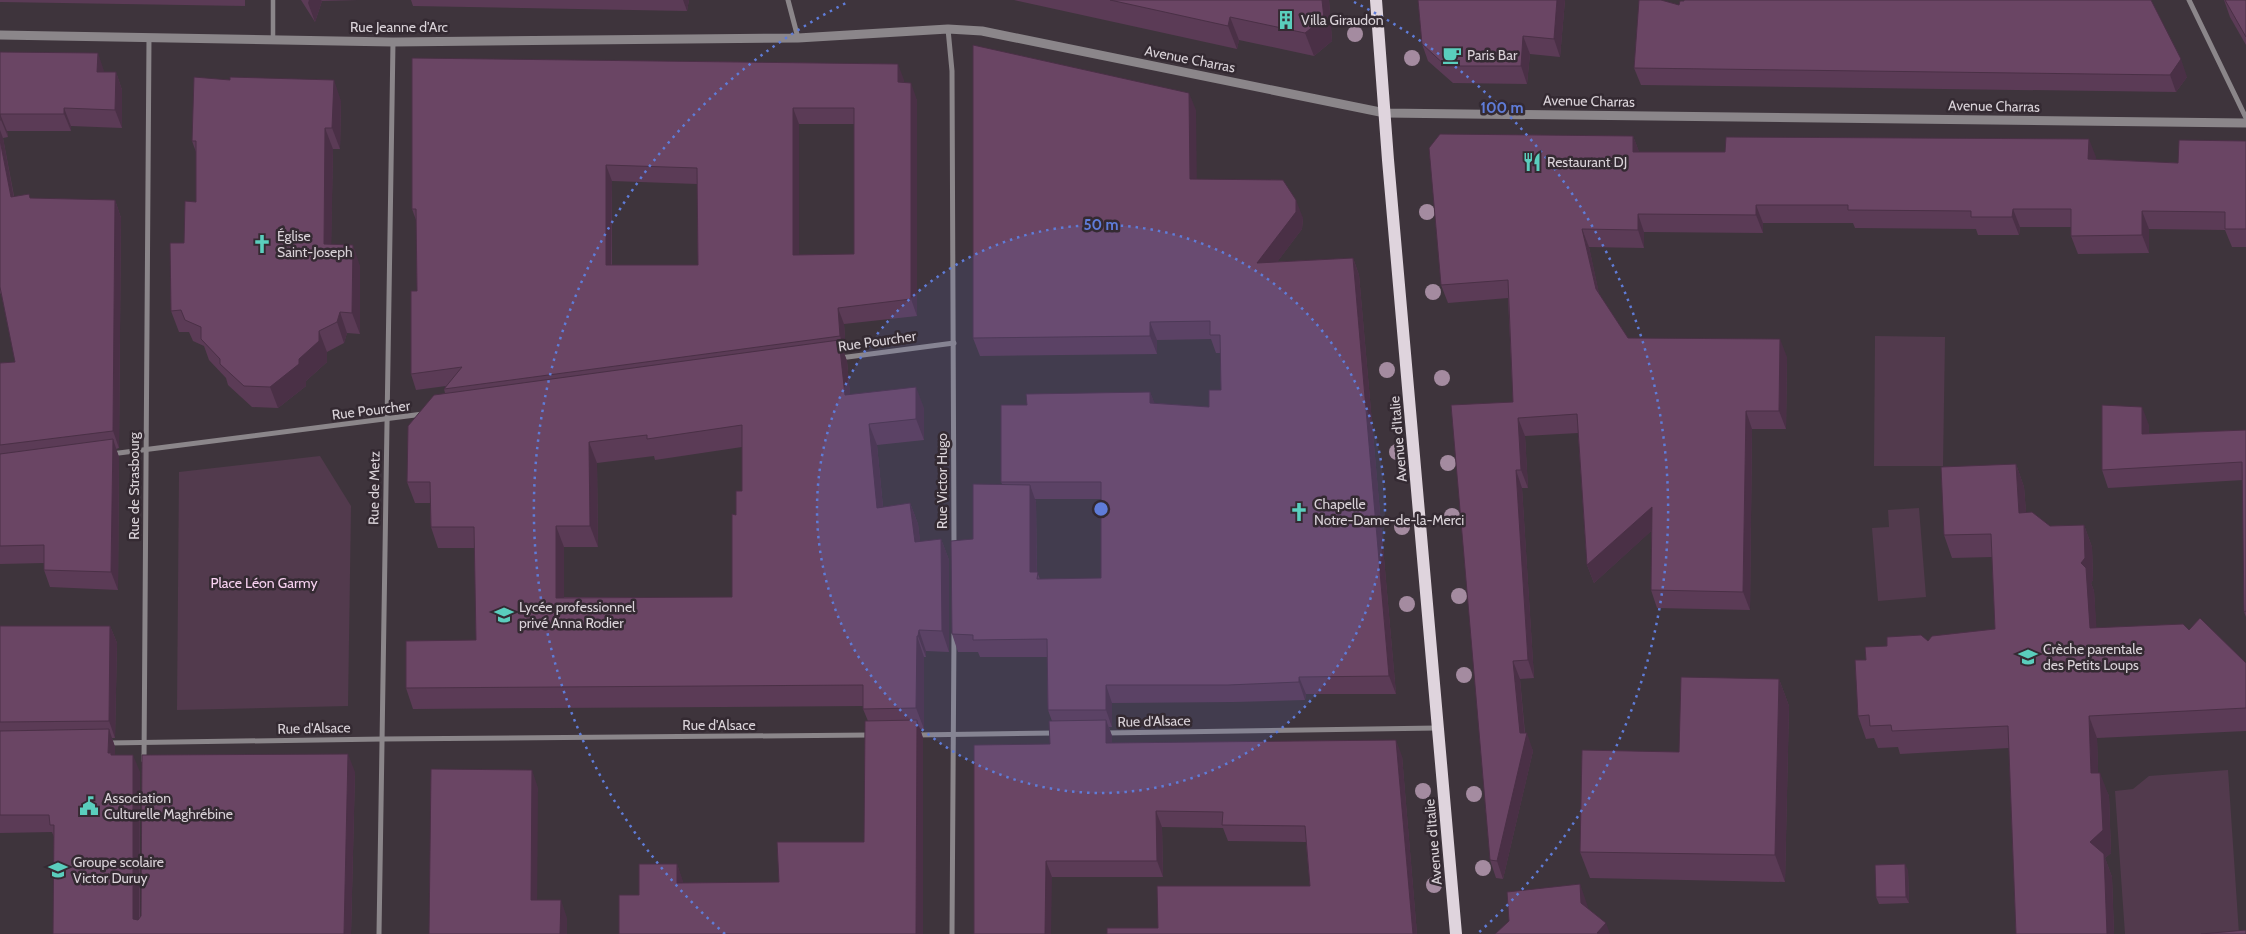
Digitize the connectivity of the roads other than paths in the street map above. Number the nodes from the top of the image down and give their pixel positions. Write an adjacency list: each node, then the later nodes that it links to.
1 (273, 0): 9 (street)
2 (788, 0): 8 (street)
3 (1376, 0): 11 (main road, Avenue d'Italie)
4 (2189, 0): 12 (street)
5 (948, 29): 8 (street, Avenue Charras); 11 (street, Avenue Charras); 14 (street, Rue Victor Hugo)
6 (0, 35): 7 (street, Rue Jeanne d'Arc)
7 (149, 38): 9 (street, Rue Jeanne d'Arc); 18 (street, Rue de Strasbourg)
8 (798, 38): 10 (street, Rue Jeanne d'Arc)
9 (273, 39): 10 (street, Rue Jeanne d'Arc)
10 (393, 42): 17 (street, Rue de Metz)
11 (1384, 113): 13 (street, Avenue Charras); 22 (main road, Avenue d'Italie)
12 (2246, 118)
13 (2246, 123)
14 (954, 343): 15 (street, Rue Pourcher); 20 (street, Rue Victor Hugo)
15 (837, 358)
16 (431, 413): 17 (street, Rue Pourcher)
17 (386, 419): 18 (street, Rue Pourcher); 28 (street, Rue de Metz)
18 (145, 450): 19 (street, Rue Pourcher); 30 (street, Rue de Strasbourg)
19 (105, 455)
20 (954, 553)
21 (954, 623): 25 (street)
22 (1439, 728): 24 (street, Rue d'Alsace); 34 (main road, Avenue d'Italie)
23 (1062, 733): 25 (street)
24 (1101, 733)
25 (954, 734): 27 (street); 33 (street)
26 (875, 735): 28 (street, Rue d'Alsace)
27 (904, 735)
28 (383, 738): 30 (street, Rue d'Alsace); 32 (street, Rue de Metz)
29 (96, 743): 30 (street, Rue d'Alsace)
30 (145, 743): 31 (street, Rue de Strasbourg)
31 (144, 768)
32 (379, 934)
33 (952, 934)
34 (1456, 934)

